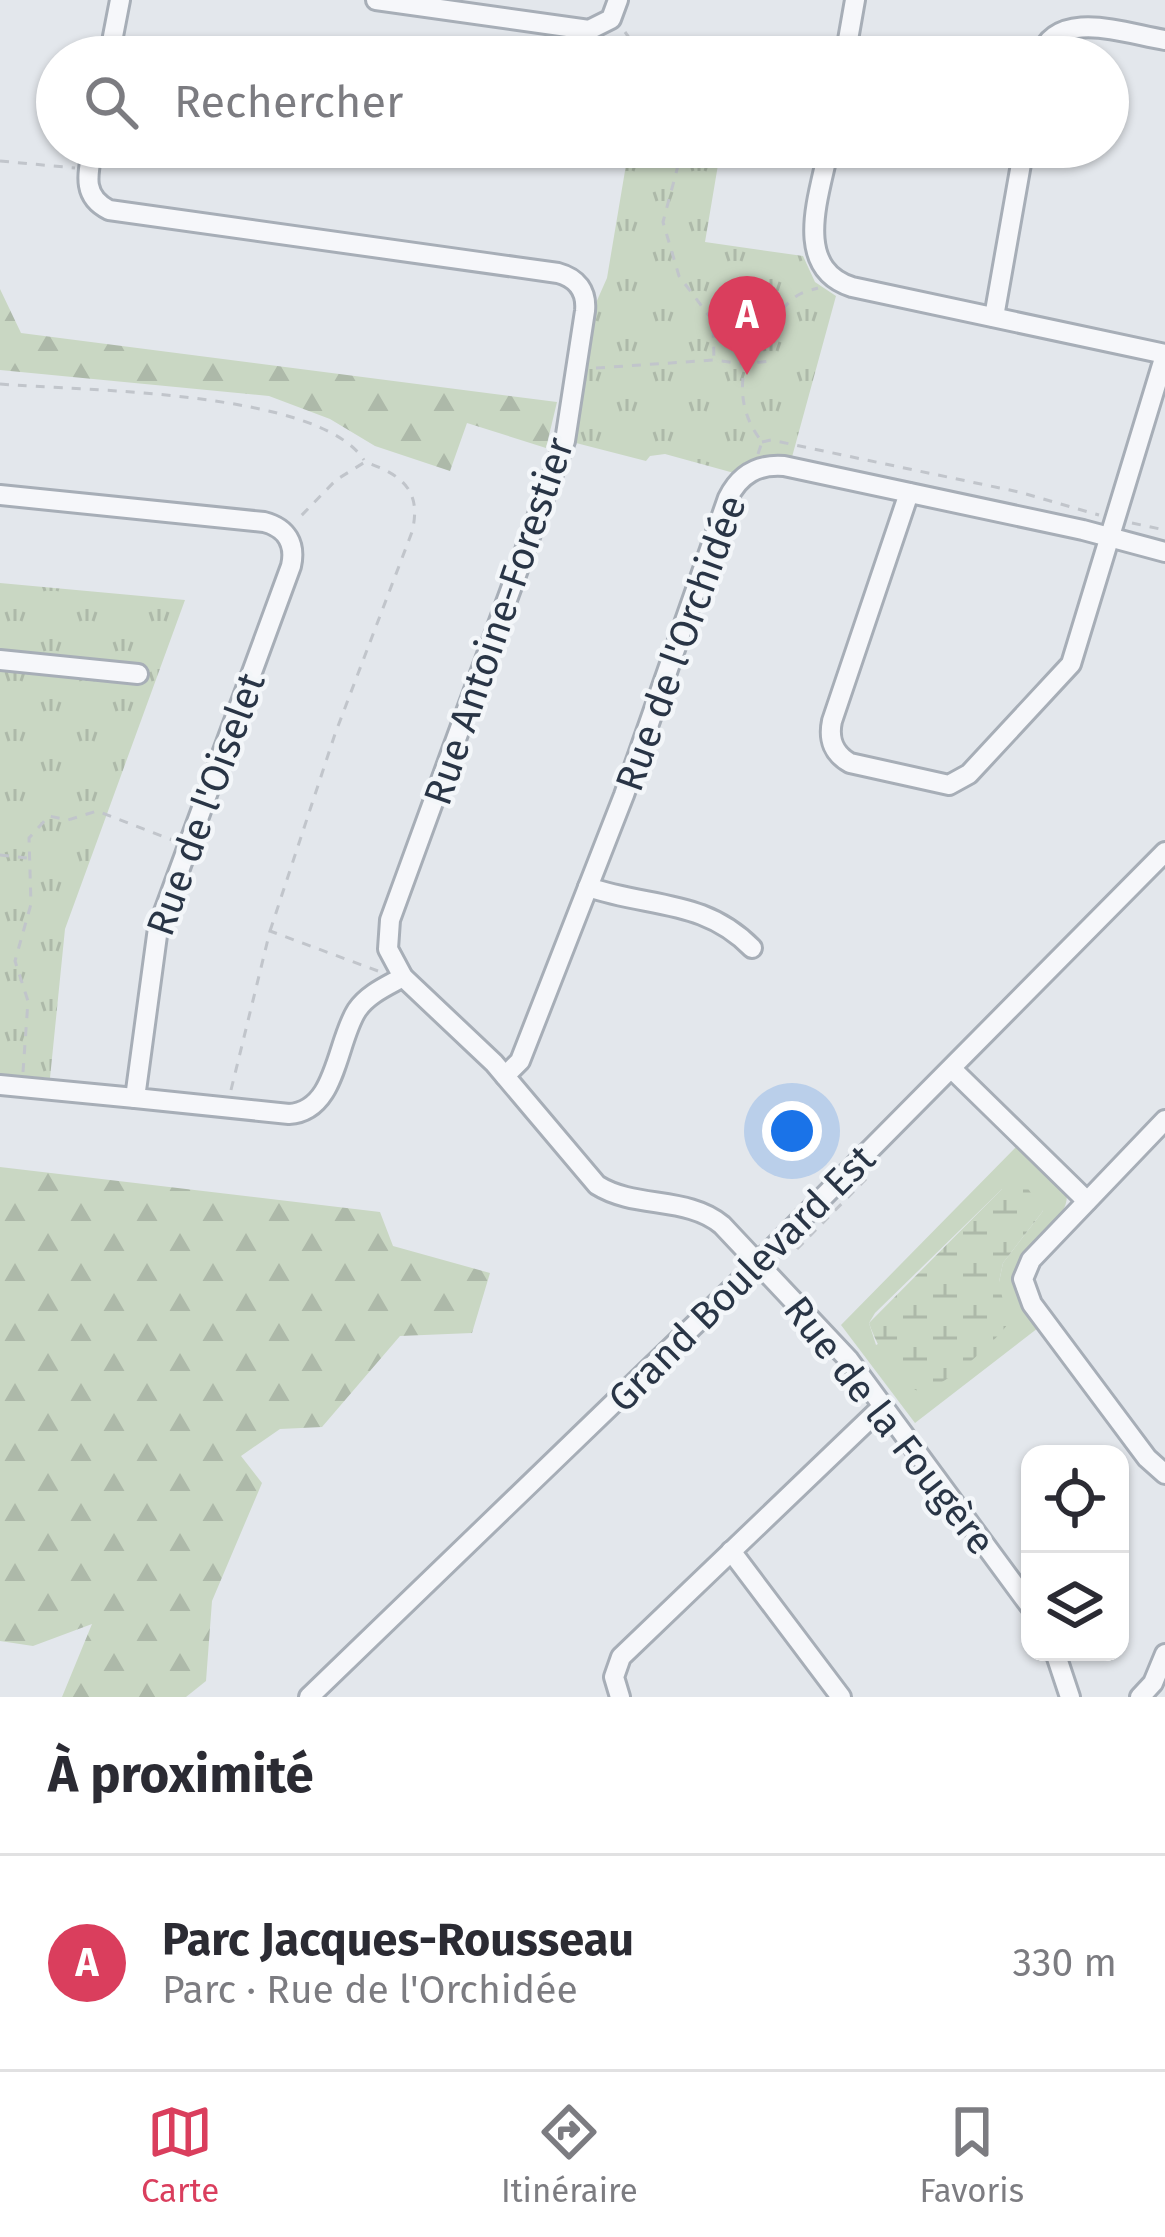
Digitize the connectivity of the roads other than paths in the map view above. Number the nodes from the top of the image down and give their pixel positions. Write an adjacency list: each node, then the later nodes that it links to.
1 (120, 0): 5 (street)
2 (376, 0): 4 (street)
3 (855, 0): 6 (street)
4 (614, 9)
5 (113, 36)
6 (849, 36)
7 (1054, 36): 8 (street)
8 (1165, 40)
9 (89, 168): 22 (street, Rue Antoine-Forestier)
10 (825, 168): 12 (street)
11 (1020, 168): 12 (street)
12 (994, 317): 13 (street)
13 (1165, 355): 16 (street)
14 (909, 493): 16 (street, Rue de l'Orchidée); 16 (street); 21 (street, Rue de l'Orchidée)
15 (0, 495): 28 (street, Rue de l'Oiselet)
16 (1110, 536): 17 (street, Rue de l'Orchidée)
17 (1165, 552)
18 (0, 660): 19 (street)
19 (139, 674)
20 (1165, 852): 25 (street, Grand Boulevard Est)
21 (588, 886): 23 (street); 26 (street, Rue de l'Orchidée)
22 (388, 928): 24 (street, Rue de la Fougère)
23 (752, 948)
24 (403, 976): 26 (street, Rue de la Fougère); 28 (street)
25 (952, 1070): 30 (street); 31 (street, Grand Boulevard Est)
26 (505, 1076): 31 (street, Rue de la Fougère)
27 (0, 1085): 28 (street)
28 (135, 1098)
29 (1165, 1120): 30 (street)
30 (1087, 1201): 33 (street)
31 (757, 1263): 32 (street, Rue de la Fougère); 38 (street, Grand Boulevard Est)
32 (883, 1406): 34 (street); 35 (street, Rue de la Fougère)
33 (1165, 1474)
34 (730, 1551): 39 (street); 40 (street)
35 (1021, 1594)
36 (1165, 1654): 42 (street)
37 (1058, 1661): 41 (street)
38 (309, 1697)
39 (620, 1697)
40 (841, 1697)
41 (1070, 1697)
42 (1140, 1697)

